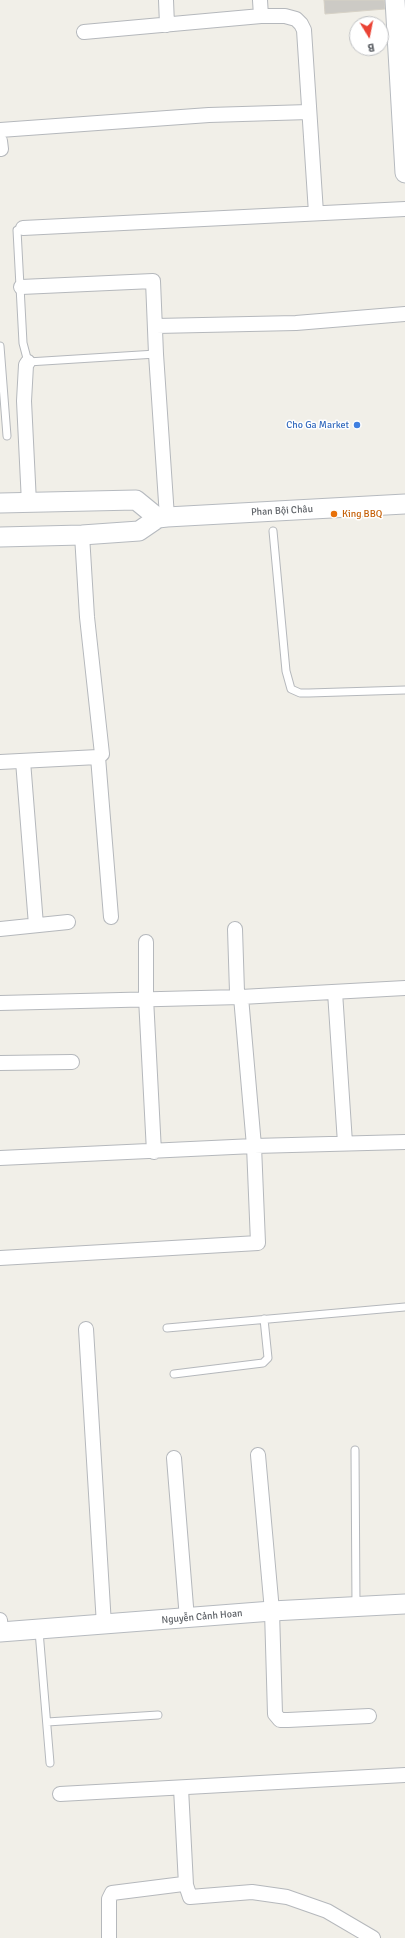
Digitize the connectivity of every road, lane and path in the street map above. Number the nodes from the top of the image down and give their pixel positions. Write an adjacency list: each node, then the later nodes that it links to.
1 (166, 0): 5 (street)
2 (260, 0): 4 (street)
3 (395, 0): 9 (main road)
4 (261, 16): 5 (street); 7 (street)
5 (167, 25): 6 (street)
6 (84, 32)
7 (310, 112): 8 (street); 11 (street)
8 (0, 130)
9 (405, 173)
10 (405, 209): 11 (street)
11 (316, 213): 12 (street)
12 (23, 228): 13 (lane)
13 (21, 287): 15 (street); 18 (lane)
14 (405, 314): 15 (street)
15 (156, 326): 17 (street)
16 (0, 346): 19 (lane)
17 (156, 354): 18 (lane); 23 (street)
18 (28, 362): 21 (street)
19 (7, 436)
20 (0, 503): 21 (main road)
21 (29, 503): 23 (main road)
22 (405, 504): 23 (main road, Phan Bội Châu)
23 (163, 518): 25 (main road)
24 (273, 531): 27 (lane)
25 (82, 535): 26 (main road); 28 (street)
26 (0, 537)
27 (405, 690)
28 (98, 757): 29 (street); 31 (street)
29 (23, 761): 30 (street); 33 (street)
30 (0, 762)
31 (111, 917)
32 (68, 922): 33 (street)
33 (36, 925): 34 (street)
34 (0, 929)
35 (235, 929): 39 (street)
36 (146, 942): 40 (street)
37 (405, 988): 38 (street)
38 (335, 992): 39 (street); 45 (street)
39 (241, 997): 40 (street); 46 (street)
40 (146, 998): 41 (street); 47 (street)
41 (0, 1003)
42 (72, 1062): 43 (street)
43 (0, 1063)
44 (405, 1142): 45 (street)
45 (345, 1143): 46 (street)
46 (254, 1146): 47 (street); 49 (street)
47 (154, 1152): 48 (street)
48 (0, 1158)
49 (0, 1258)
50 (405, 1308): 51 (lane)
51 (264, 1319): 52 (lane); 54 (lane)
52 (167, 1328)
53 (86, 1329): 62 (street)
54 (174, 1374)
55 (355, 1450): 59 (lane)
56 (258, 1455): 60 (street)
57 (174, 1458): 61 (street)
58 (405, 1604): 59 (main road, Nguyễn Cảnh Hoan)
59 (356, 1606): 60 (main road, Nguyễn Cảnh Hoan)
60 (272, 1611): 61 (main road, Nguyễn Cảnh Hoan); 66 (street)
61 (187, 1619): 62 (main road, Nguyễn Cảnh Hoan)
62 (104, 1625): 64 (main road, Nguyễn Cảnh Hoan)
63 (0, 1628): 64 (main road, Nguyễn Cảnh Hoan)
64 (39, 1630): 67 (lane)
65 (158, 1715): 67 (lane)
66 (369, 1716)
67 (47, 1722): 68 (lane)
68 (50, 1763)
69 (405, 1775): 70 (street)
70 (181, 1788): 71 (street); 72 (street)
71 (60, 1794)
72 (186, 1885): 73 (street); 74 (street)
73 (109, 1938)
74 (373, 1938)

